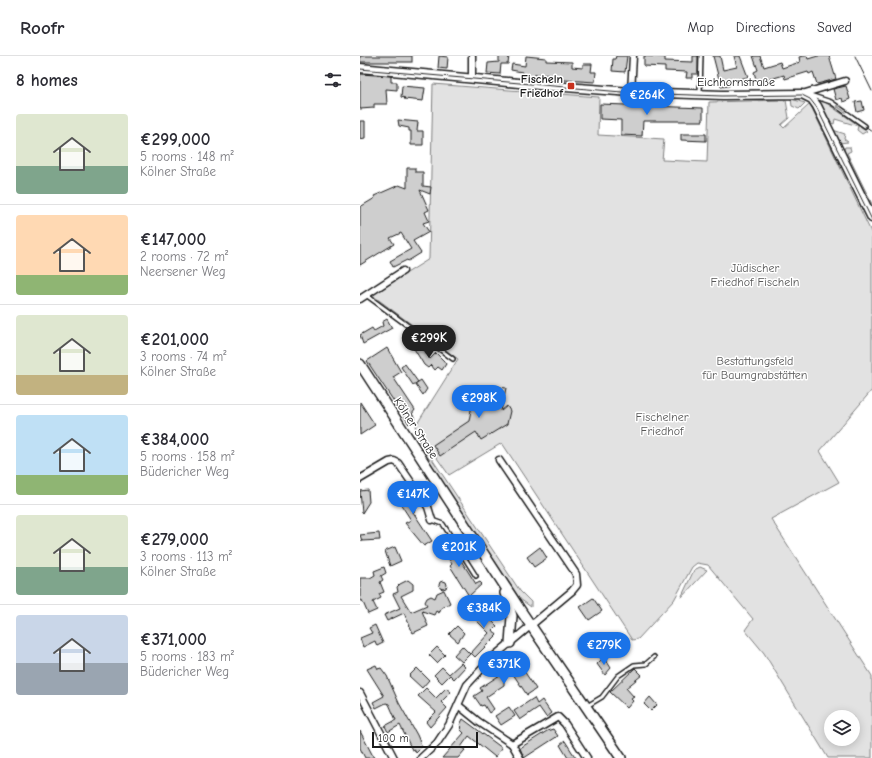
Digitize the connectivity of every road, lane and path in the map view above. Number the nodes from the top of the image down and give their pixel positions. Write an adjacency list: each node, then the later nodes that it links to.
1 (472, 56): 5 (street)
2 (633, 56): 7 (street)
3 (701, 56): 9 (lane)
4 (360, 68): 5 (street, Eichhornstraße)
5 (472, 78): 7 (street, Eichhornstraße)
6 (845, 81): 8 (street, Eichhornstraße)
7 (631, 92): 9 (street, Eichhornstraße)
8 (802, 94): 9 (street, Eichhornstraße); 10 (lane, one-way to 8); 11 (street)
9 (700, 95)
10 (865, 126)
11 (872, 218)
12 (402, 272): 13 (street)
13 (366, 295): 14 (street); 15 (lane)
14 (360, 299)
15 (453, 359)
16 (360, 364): 21 (main road, Kölner Straße)
17 (500, 460): 22 (street)
18 (360, 479): 19 (street)
19 (432, 520): 20 (lane)
20 (476, 576)
21 (502, 582): 22 (main road, Kölner Straße); 23 (main road)
22 (531, 626): 23 (street); 27 (main road, Kölner Straße)
23 (510, 643): 26 (street)
24 (654, 657): 27 (lane)
25 (360, 693): 29 (street)
26 (458, 705): 28 (street); 30 (street)
27 (585, 707): 33 (main road, Kölner Straße)
28 (512, 744): 31 (street); 32 (street)
29 (394, 758)
30 (421, 758)
31 (520, 758)
32 (586, 758)
33 (621, 758)

